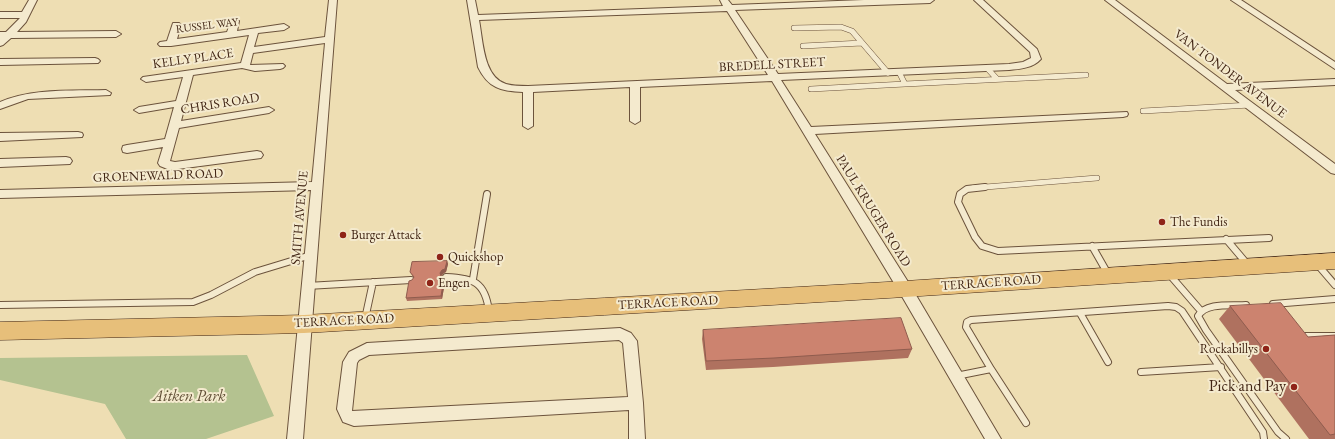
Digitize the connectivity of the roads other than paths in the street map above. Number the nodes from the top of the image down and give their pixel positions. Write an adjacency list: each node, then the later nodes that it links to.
1 (33, 0): 10 (street)
2 (333, 0): 20 (street, SMITH AVENUE)
3 (471, 0): 11 (street)
4 (930, 0): 8 (street)
5 (978, 0): 30 (street, BREDELL STREET)
6 (1109, 0): 41 (street, VAN TONDER AVENUE)
7 (1235, 0): 29 (street)
8 (726, 4): 11 (street); 35 (street, PAUL KRUGER ROAD)
9 (0, 15): 10 (street)
10 (25, 15): 17 (street)
11 (474, 18): 42 (street, BREDELL STREET)
12 (235, 21): 19 (street)
13 (176, 25): 19 (street, RUSSEL WAY)
14 (284, 27): 16 (street, RUSSEL WAY)
15 (794, 28): 22 (lane)
16 (254, 32): 19 (street, RUSSEL WAY); 24 (street, RUSSEL WAY)
17 (5, 34): 18 (street); 21 (street)
18 (116, 34)
19 (231, 35)
20 (330, 39): 24 (street); 65 (street, SMITH AVENUE)
21 (0, 43)
22 (862, 43): 23 (lane); 33 (lane)
23 (803, 46)
24 (250, 50): 27 (street, RUSSEL WAY)
25 (95, 61): 26 (street)
26 (0, 62)
27 (245, 65): 28 (street, KELLY PLACE); 31 (street, KELLY PLACE)
28 (280, 66)
29 (1335, 66)
30 (987, 68): 32 (street, BREDELL STREET); 37 (lane)
31 (189, 72): 36 (street, KELLY PLACE); 45 (street)
32 (898, 72): 33 (street, BREDELL STREET); 39 (lane)
33 (888, 73): 35 (street, BREDELL STREET)
34 (1086, 75): 37 (lane)
35 (775, 78): 40 (street, BREDELL STREET); 55 (street, PAUL KRUGER ROAD)
36 (146, 79)
37 (997, 79): 39 (lane)
38 (1335, 82): 41 (street)
39 (905, 84): 43 (lane)
40 (635, 85): 42 (street, BREDELL STREET); 52 (street)
41 (1226, 87): 46 (street, VAN TONDER AVENUE)
42 (528, 89): 54 (street)
43 (811, 89)
44 (106, 93): 47 (street)
45 (181, 103): 48 (street); 53 (street)
46 (1250, 105): 50 (lane); 63 (street, VAN TONDER AVENUE)
47 (0, 106)
48 (140, 110)
49 (270, 110): 53 (street, CHRIS ROAD)
50 (1143, 111)
51 (1123, 114): 55 (street)
52 (636, 121)
53 (175, 125): 58 (street)
54 (528, 126)
55 (807, 131): 83 (street, PAUL KRUGER ROAD)
56 (78, 135): 57 (street)
57 (0, 137)
58 (170, 142): 59 (street); 60 (street)
59 (127, 148)
60 (257, 155)
61 (66, 161): 62 (street)
62 (0, 163)
63 (1335, 170)
64 (1097, 178): 70 (lane)
65 (316, 186): 66 (street, GROENEWALD ROAD); 71 (street, SMITH AVENUE)
66 (0, 194)
67 (487, 194): 78 (lane)
68 (1269, 238): 69 (lane)
69 (1226, 240): 70 (lane); 74 (lane)
70 (1092, 246): 76 (lane)
71 (310, 255): 82 (street, SMITH AVENUE); 86 (lane)
72 (1335, 261): 73 (main road, TERRACE ROAD)
73 (1314, 262): 74 (main road, TERRACE ROAD); 81 (lane)
74 (1249, 266): 75 (main road, TERRACE ROAD)
75 (1167, 272): 76 (main road, TERRACE ROAD); 88 (lane)
76 (1109, 275): 83 (main road, TERRACE ROAD)
77 (446, 277): 78 (lane)
78 (474, 279): 89 (lane)
79 (411, 280): 80 (lane)
80 (373, 282): 82 (lane); 91 (lane)
81 (1335, 285)
82 (308, 286): 92 (street, SMITH AVENUE)
83 (905, 289): 89 (main road, TERRACE ROAD); 100 (street, PAUL KRUGER ROAD)
84 (1335, 299): 85 (lane)
85 (1262, 304)
86 (0, 305)
87 (1255, 305): 88 (lane)
88 (1201, 310): 107 (lane)
89 (489, 313): 91 (main road, TERRACE ROAD)
90 (1080, 314): 96 (lane); 97 (lane); 98 (lane)
91 (365, 320): 92 (main road, TERRACE ROAD)
92 (304, 324): 93 (main road, TERRACE ROAD); 103 (street, SMITH AVENUE)
93 (0, 331)
94 (1293, 332): 95 (lane)
95 (1335, 336)
96 (1108, 362)
97 (1221, 367): 99 (lane); 106 (lane)
98 (991, 369): 100 (lane); 102 (lane)
99 (1141, 372)
100 (956, 376): 105 (street, PAUL KRUGER ROAD)
101 (636, 403): 101 (street); 104 (street)
102 (1026, 422)
103 (295, 439)
104 (637, 439)
105 (993, 439)
106 (1264, 439)
107 (1286, 439)

